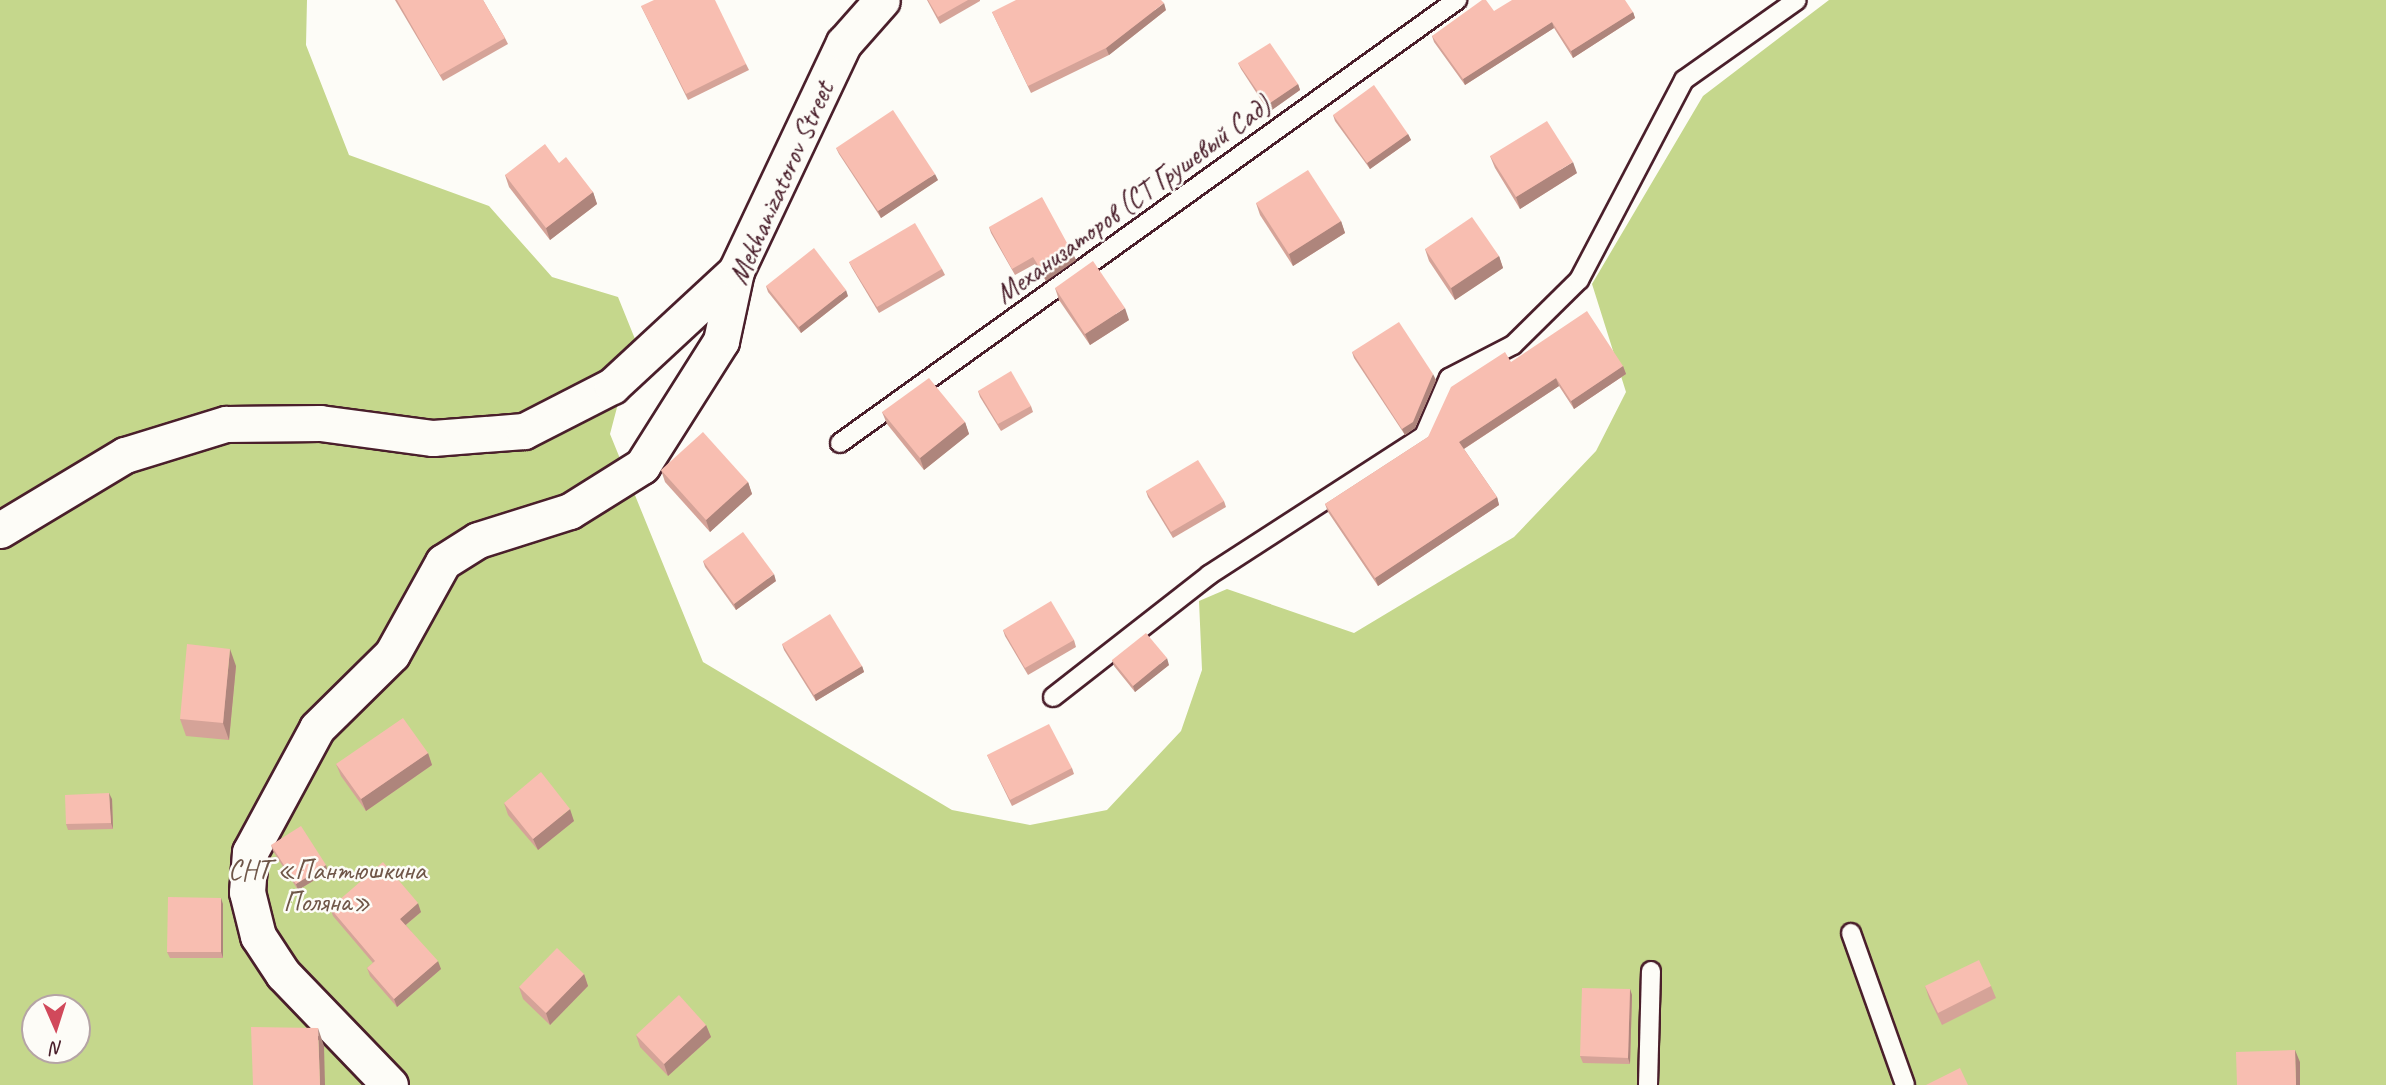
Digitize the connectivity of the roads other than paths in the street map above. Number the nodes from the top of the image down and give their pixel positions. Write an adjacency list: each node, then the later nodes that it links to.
1 (882, 0): 4 (street, Mekhanizatorov Street)
2 (1457, 0): 5 (lane, Механизаторов (СТ Грушевый Сад))
3 (1797, 0): 7 (lane)
4 (736, 271): 6 (street); 10 (street, Mekhanizatorov Street)
5 (840, 443)
6 (0, 530)
7 (1053, 697)
8 (1851, 933): 12 (lane)
9 (1651, 971): 11 (lane)
10 (390, 1085)
11 (1648, 1085)
12 (1905, 1085)

